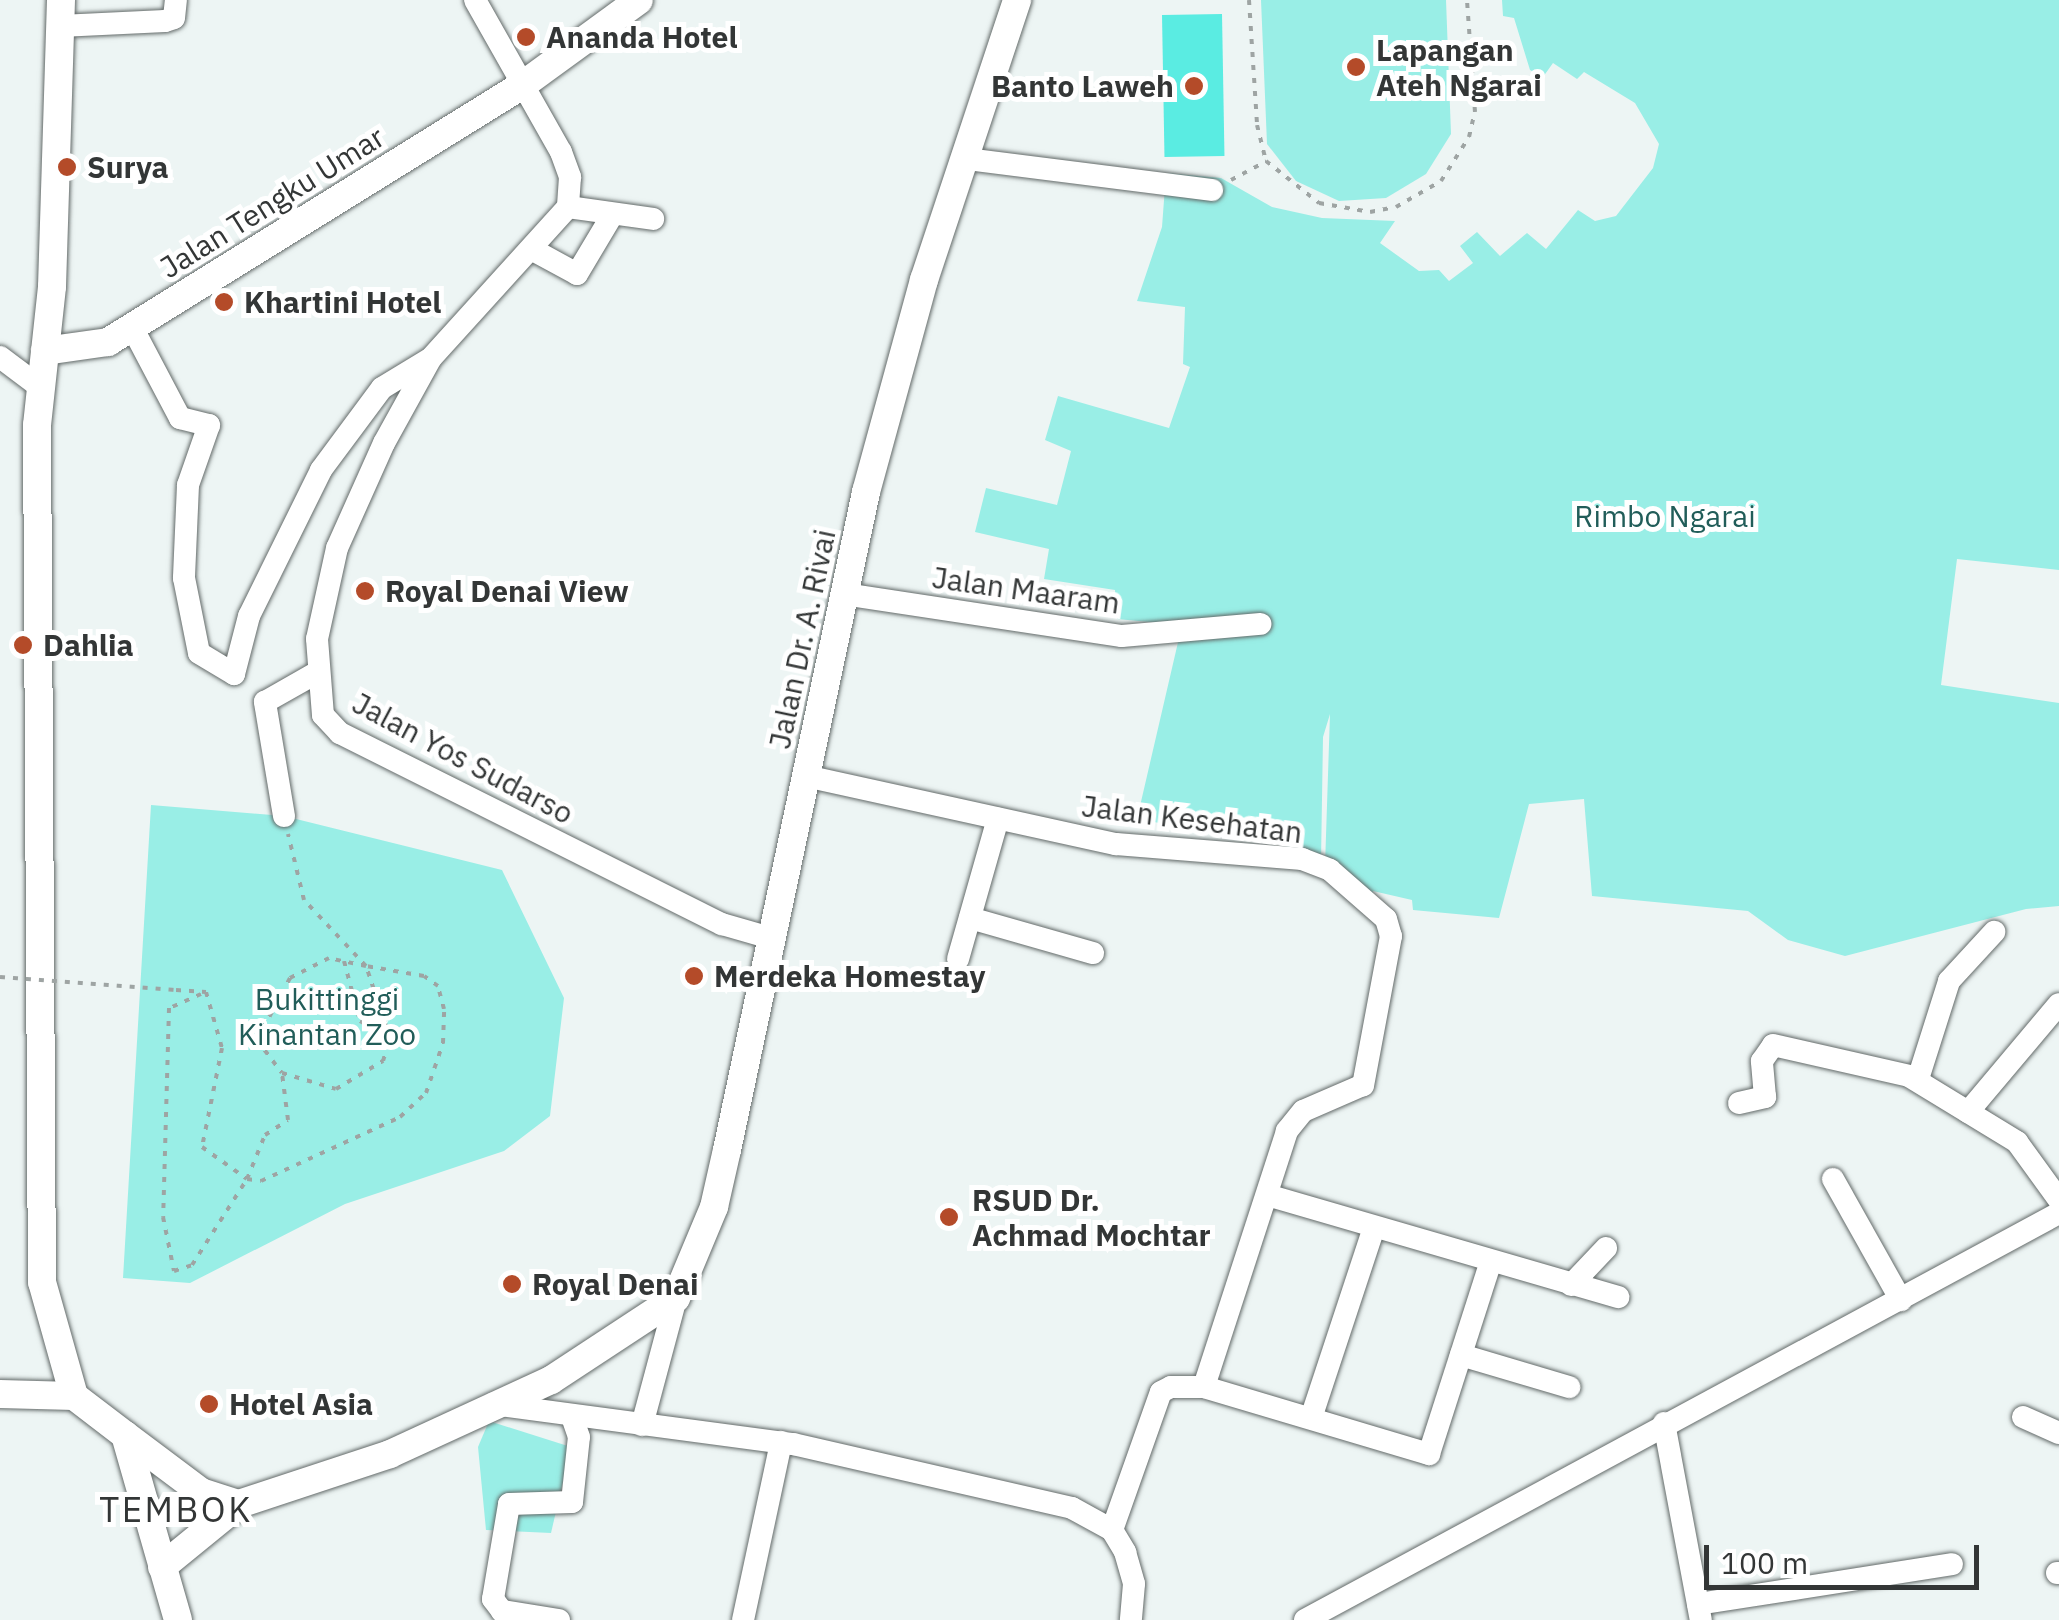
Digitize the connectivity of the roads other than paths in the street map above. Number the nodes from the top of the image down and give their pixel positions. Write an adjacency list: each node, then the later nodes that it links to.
1 (176, 0): 5 (street)
2 (475, 0): 6 (street)
3 (639, 0): 6 (main road, Jalan Tengku Umar)
4 (1018, 0): 7 (main road, Jalan Dr. A. Rivai)
5 (60, 13): 14 (main road)
6 (524, 84): 9 (street); 13 (main road, Jalan Tengku Umar)
7 (966, 159): 8 (street); 18 (main road, Jalan Dr. A. Rivai)
8 (1212, 190)
9 (568, 207): 10 (street); 12 (street, Jalan Yos Sudarso)
10 (611, 217): 11 (street); 12 (street)
11 (653, 219)
12 (533, 250): 15 (street, Jalan Yos Sudarso)
13 (132, 327): 14 (main road, Jalan Tengku Umar); 15 (street)
14 (45, 351): 16 (street); 17 (main road)
15 (430, 358): 20 (street, Jalan Yos Sudarso)
16 (3, 363): 17 (street)
17 (40, 387): 48 (main road)
18 (844, 594): 19 (street, Jalan Maaram); 21 (main road, Jalan Dr. A. Rivai)
19 (1260, 624)
20 (316, 672): 22 (street); 26 (street, Jalan Yos Sudarso)
21 (806, 776): 23 (street, Jalan Kesehatan); 26 (main road, Jalan Dr. A. Rivai)
22 (284, 816)
23 (998, 820): 24 (street); 34 (street, Jalan Kesehatan)
24 (970, 918): 27 (street); 28 (street)
25 (1994, 932): 30 (street)
26 (774, 939): 42 (main road, Jalan Dr. A. Rivai)
27 (1094, 953)
28 (958, 959)
29 (2059, 1004): 32 (street)
30 (1918, 1080): 31 (street); 32 (street)
31 (1739, 1103)
32 (1968, 1112): 35 (street)
33 (1833, 1179): 43 (street)
34 (1267, 1195): 37 (street); 45 (street, Jalan Kesehatan)
35 (2059, 1200)
36 (2059, 1213): 43 (street)
37 (1373, 1230): 39 (street); 52 (street)
38 (1606, 1248): 40 (street)
39 (1490, 1264): 40 (street); 44 (street)
40 (1571, 1286): 41 (street)
41 (1619, 1297)
42 (676, 1298): 49 (main road); 54 (street)
43 (1901, 1300): 53 (street)
44 (1460, 1355): 46 (street); 52 (street)
45 (1204, 1387): 52 (street); 59 (street)
46 (1568, 1387)
47 (0, 1394): 48 (main road)
48 (74, 1396): 56 (main road)
49 (493, 1404): 50 (street); 58 (main road)
50 (572, 1417): 54 (street); 64 (street)
51 (2024, 1417): 55 (street)
52 (1310, 1418)
53 (1664, 1422): 62 (street); 67 (street)
54 (642, 1425): 57 (street)
55 (2059, 1432)
56 (125, 1436): 58 (main road); 61 (main road)
57 (781, 1442): 59 (street); 65 (street)
58 (239, 1504): 61 (main road)
59 (1112, 1530): 66 (street)
60 (1952, 1564): 62 (street)
61 (162, 1567): 63 (main road)
62 (1699, 1612)
63 (178, 1620)
64 (559, 1620)
65 (744, 1620)
66 (1131, 1620)
67 (1305, 1620)

